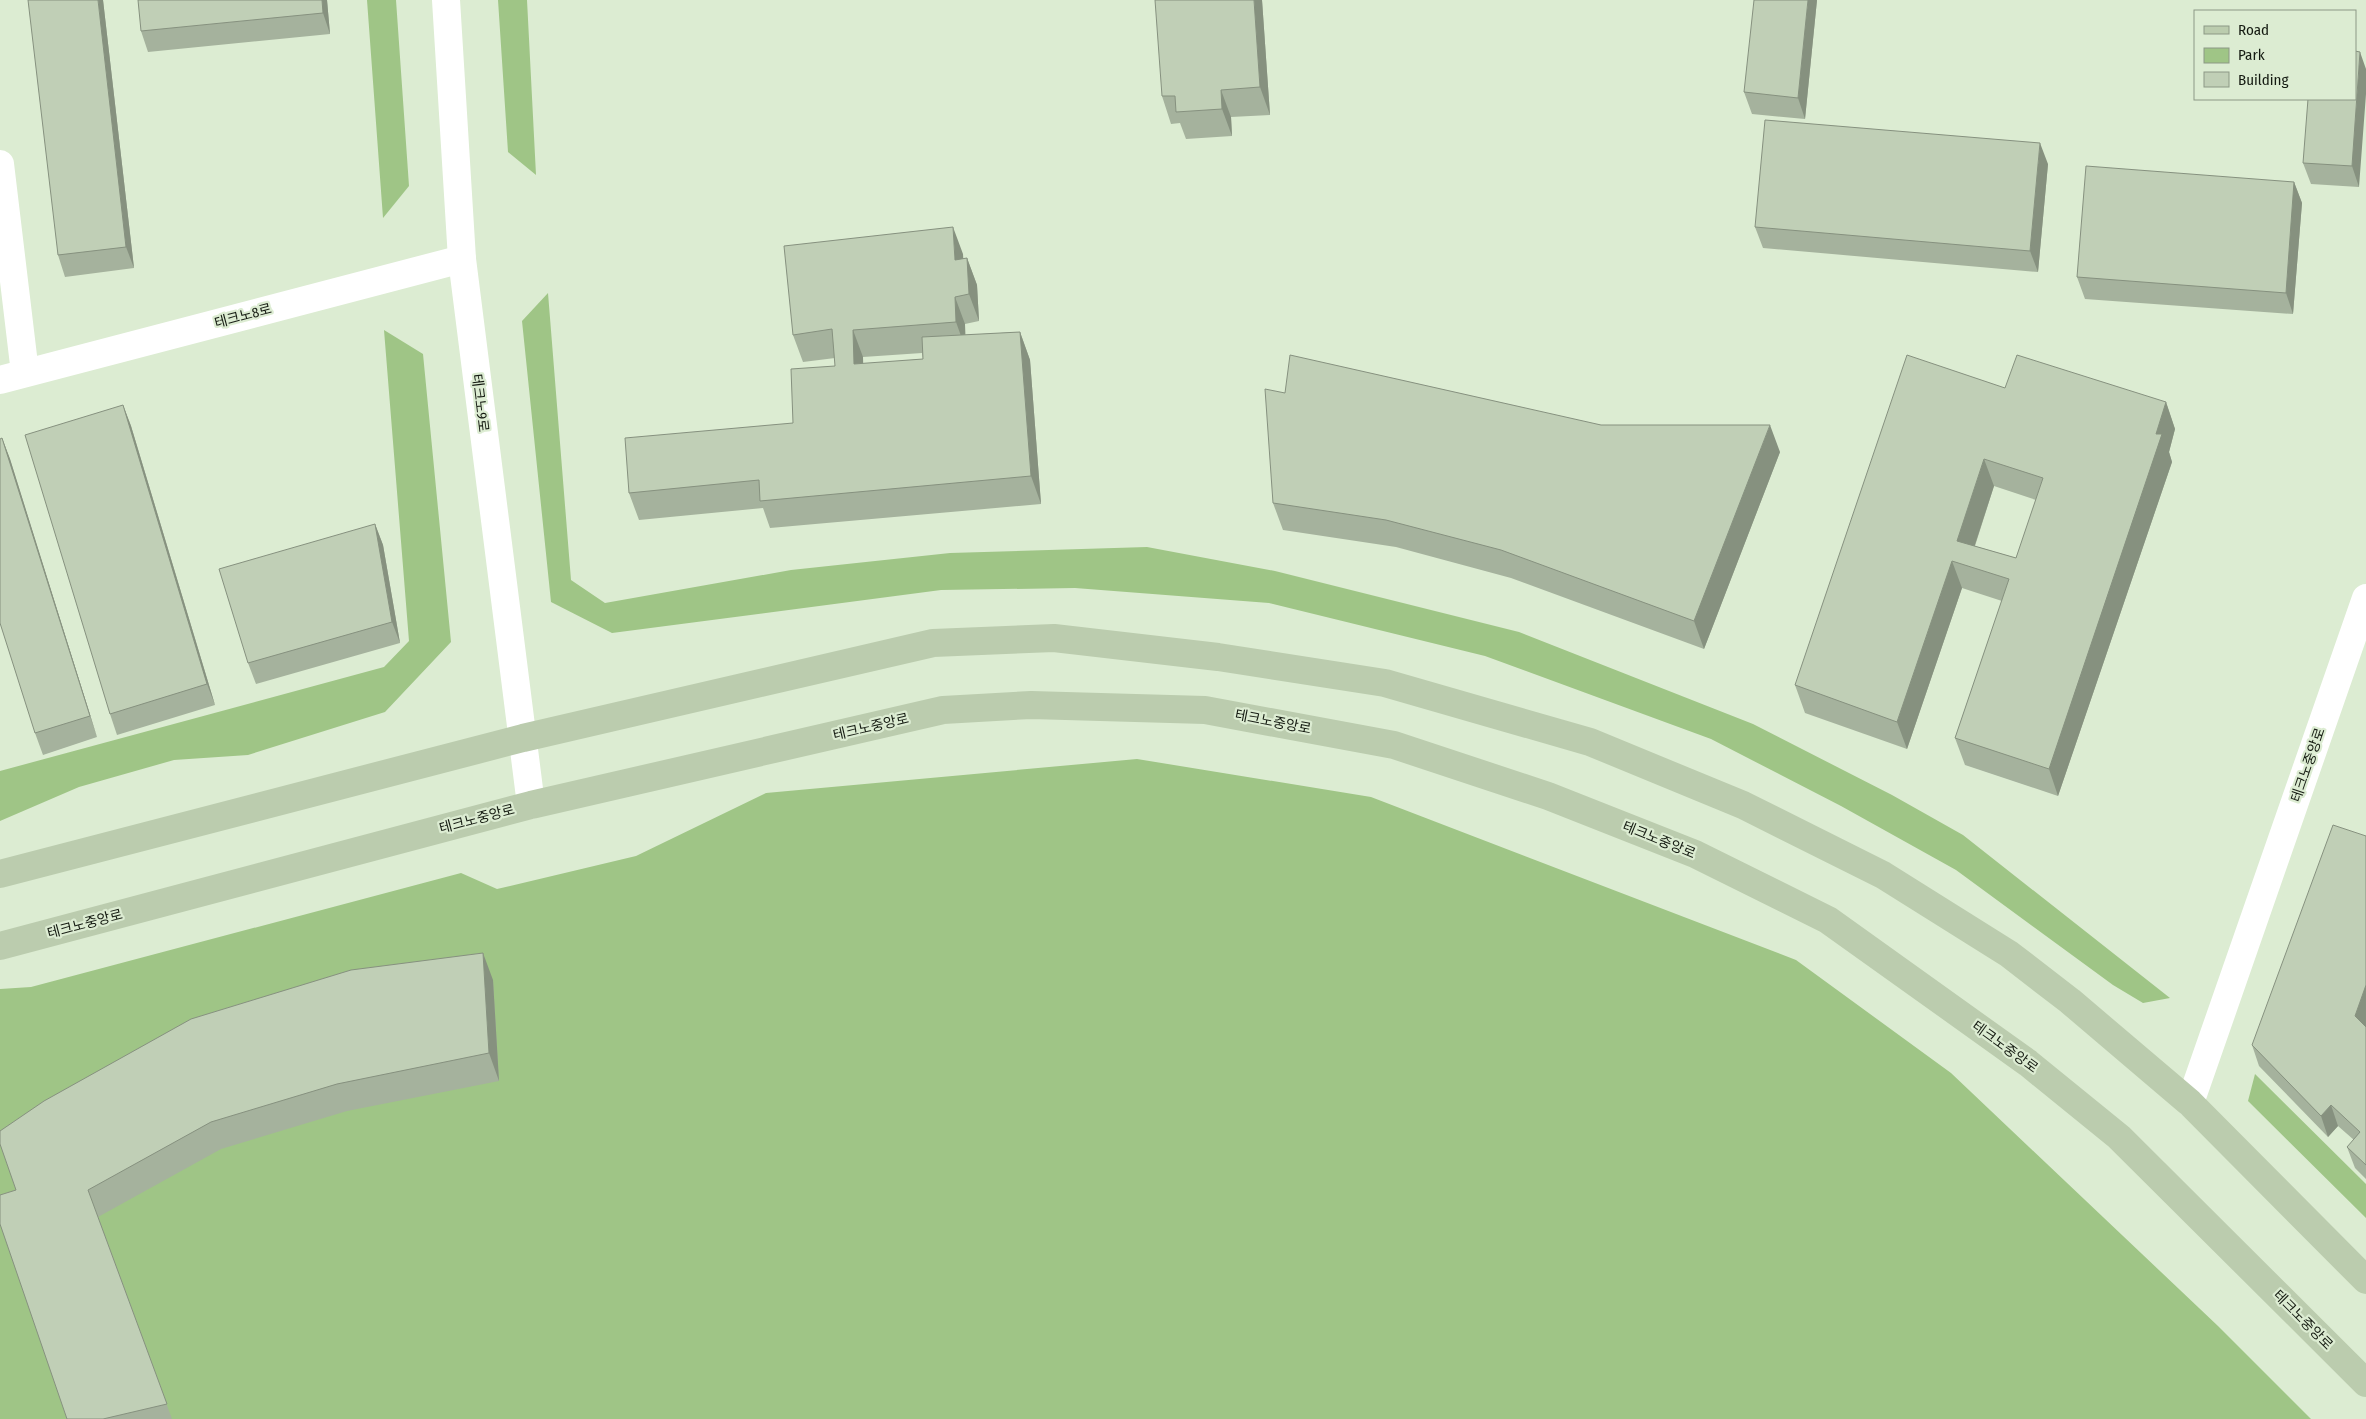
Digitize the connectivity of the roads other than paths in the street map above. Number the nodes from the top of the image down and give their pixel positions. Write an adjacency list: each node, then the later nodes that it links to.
1 (446, 0): 3 (street, 테크노9로)
2 (0, 164): 4 (street, 테크노8로)
3 (462, 259): 4 (street, 테크노8로); 6 (street, 테크노9로)
4 (12, 377)
5 (2366, 598): 10 (street, 테크노중앙로)
6 (523, 738): 7 (street, 테크노9로); 8 (main road); 10 (main road)
7 (531, 805): 9 (main road, 테크노중앙로); 12 (main road, 테크노중앙로)
8 (0, 874)
9 (0, 946)
10 (2190, 1103): 11 (main road)
11 (2366, 1280)
12 (2366, 1383)

